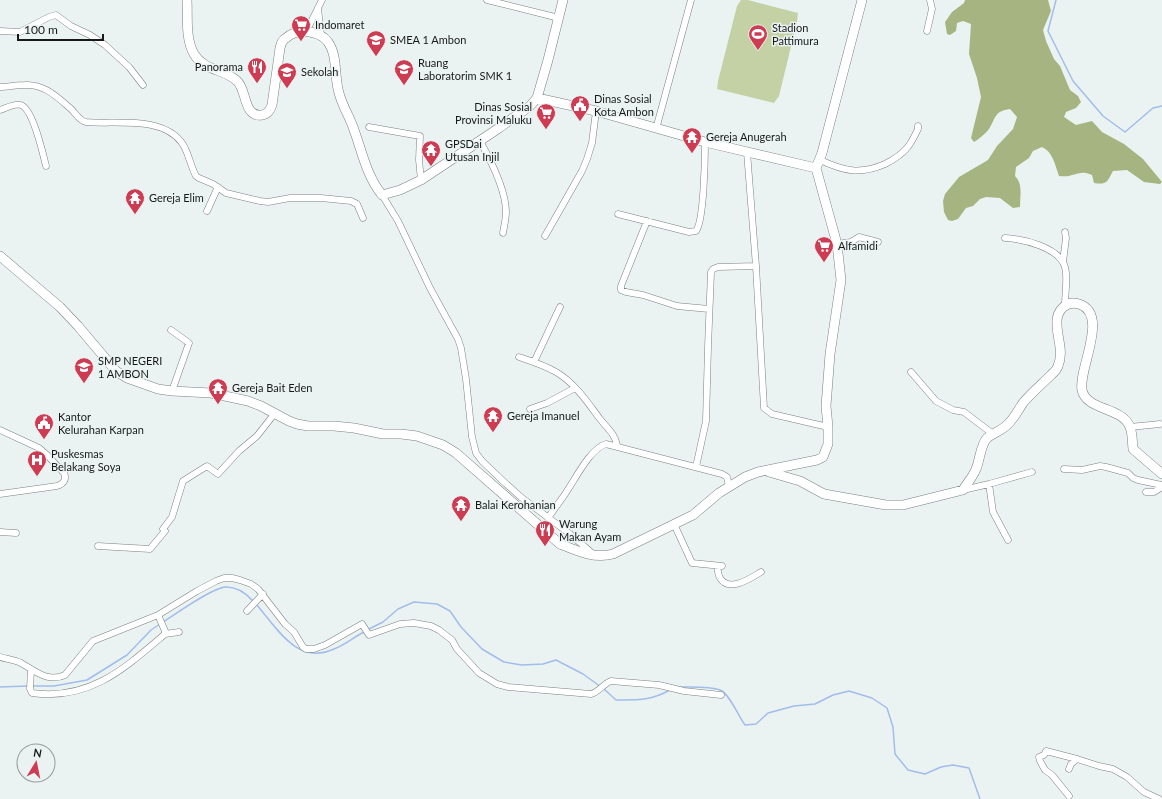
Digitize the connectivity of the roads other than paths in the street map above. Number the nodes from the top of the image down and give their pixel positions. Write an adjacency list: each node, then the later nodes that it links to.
1 (187, 0): 12 (street)
2 (322, 0): 8 (street)
3 (487, 0): 9 (street)
4 (563, 0): 9 (street)
5 (691, 0): 21 (street)
6 (862, 0): 25 (street)
7 (930, 0): 11 (street)
8 (318, 8): 12 (street); 13 (street)
9 (559, 18): 16 (street)
10 (0, 31): 14 (street)
11 (927, 31)
12 (306, 32): 13 (street)
13 (321, 36): 29 (street)
14 (143, 85)
15 (0, 87): 28 (street)
16 (537, 98): 18 (street); 22 (street)
17 (0, 110): 26 (street)
18 (596, 111): 21 (street); 36 (street)
19 (918, 126): 25 (street)
20 (369, 127): 27 (street)
21 (656, 129): 23 (street)
22 (480, 141): 27 (street); 35 (street)
23 (705, 142): 24 (street); 33 (street)
24 (747, 152): 25 (street); 42 (street)
25 (818, 164): 39 (street)
26 (46, 166)
27 (421, 180): 29 (street)
28 (218, 187): 30 (street); 32 (street)
29 (382, 195): 73 (street)
30 (207, 211)
31 (618, 214): 33 (street)
32 (363, 218)
33 (647, 221): 45 (street)
34 (1064, 232): 41 (street)
35 (503, 233)
36 (545, 236)
37 (1005, 238): 41 (street)
38 (878, 242): 39 (street)
39 (837, 244): 55 (street)
40 (0, 256): 51 (street)
41 (1063, 262): 43 (street)
42 (756, 266): 45 (street); 55 (street)
43 (1065, 305): 56 (street); 58 (street)
44 (560, 307): 48 (street)
45 (709, 309): 61 (street)
46 (171, 330): 51 (street)
47 (518, 357): 48 (street)
48 (534, 362): 50 (street)
49 (912, 372): 58 (street)
50 (575, 388): 52 (street); 59 (street)
51 (172, 391): 53 (street)
52 (530, 409)
53 (275, 414): 78 (street); 79 (street)
54 (1160, 424): 56 (street)
55 (828, 427): 60 (street)
56 (1130, 427): 65 (street)
57 (0, 430): 72 (street)
58 (993, 434): 70 (street)
59 (616, 445): 61 (street); 73 (street)
60 (804, 462): 63 (street); 66 (street)
61 (696, 467): 68 (street)
62 (1064, 469): 69 (street)
63 (766, 471): 66 (street); 68 (street)
64 (1032, 472): 67 (street)
65 (1162, 474)
66 (800, 481): 70 (street)
67 (989, 484): 70 (street); 77 (street)
68 (729, 486): 74 (street)
69 (1162, 486): 71 (street)
70 (963, 490)
71 (1146, 492)
72 (0, 494)
73 (548, 518): 79 (street)
74 (674, 524): 79 (street); 80 (street)
75 (0, 532): 76 (street)
76 (16, 533)
77 (1008, 540)
78 (98, 546)
79 (594, 555)
80 (761, 572)
81 (263, 594): 82 (street); 83 (street); 88 (street)
82 (252, 606)
83 (159, 617): 84 (street); 87 (street)
84 (165, 632): 85 (street); 87 (street)
85 (180, 632)
86 (0, 658): 87 (street)
87 (31, 669)
88 (721, 695)
89 (1077, 759): 90 (street); 91 (street); 92 (street)
90 (1069, 769)
91 (1069, 796)
92 (1159, 799)

